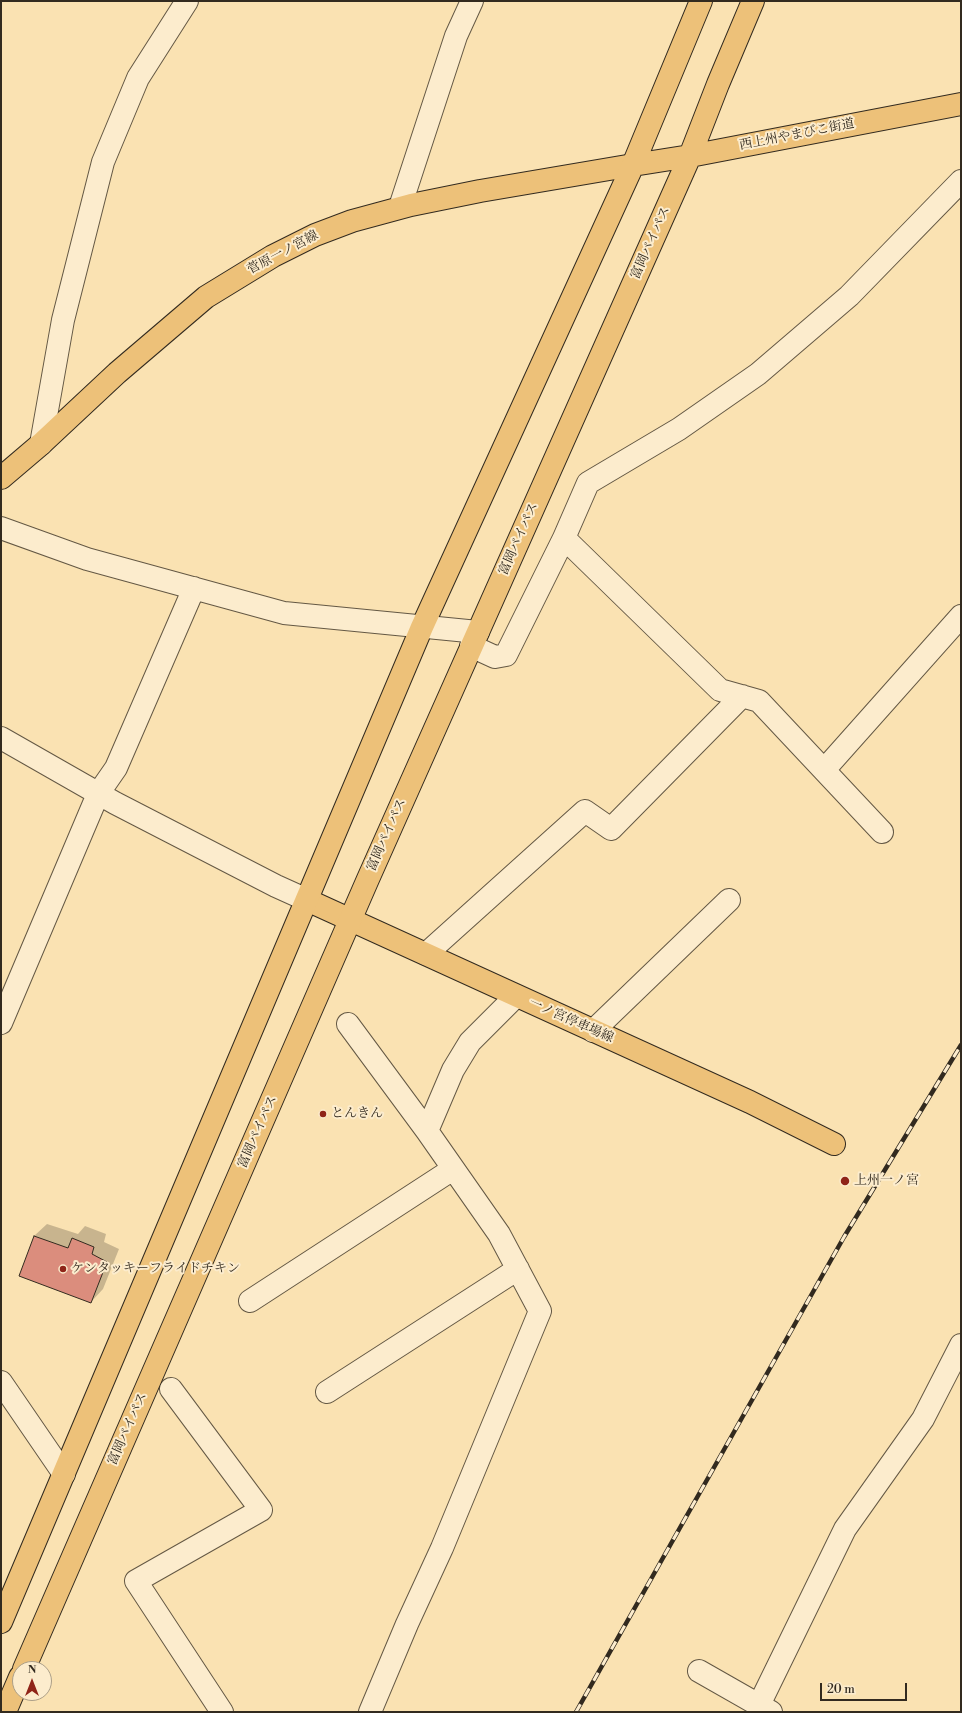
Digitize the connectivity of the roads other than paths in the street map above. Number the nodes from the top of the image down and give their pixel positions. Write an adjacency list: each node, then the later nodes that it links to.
1 (187, 1): 10 (street)
2 (472, 1): 9 (street)
3 (701, 1): 7 (main road)
4 (753, 1): 6 (main road, 富岡バイパス)
5 (961, 104): 6 (main road, 西上州やまびこ街道)
6 (690, 156): 7 (main road, 西上州やまびこ街道); 17 (main road, 富岡バイパス)
7 (632, 165): 9 (main road, 菅原一ノ宮線); 16 (main road)
8 (961, 181): 13 (street)
9 (400, 208): 10 (main road, 菅原一ノ宮線)
10 (41, 444): 11 (main road, 菅原一ノ宮線)
11 (3, 472)
12 (1, 528): 14 (street)
13 (564, 538): 17 (street); 18 (street)
14 (194, 588): 16 (street); 21 (street)
15 (961, 616): 20 (street)
16 (422, 627): 17 (street); 23 (main road)
17 (475, 639): 25 (main road, 富岡バイパス)
18 (742, 696): 20 (street); 26 (street)
19 (1, 738): 21 (street)
20 (824, 770): 22 (street)
21 (98, 794): 23 (street); 28 (street)
22 (882, 832)
23 (307, 900): 25 (main road, 一ノ宮停車場線); 40 (main road)
24 (729, 900): 30 (street)
25 (351, 918): 26 (main road, 一ノ宮停車場線); 42 (main road, 富岡バイパス)
26 (426, 954): 27 (main road, 一ノ宮停車場線)
27 (516, 996): 30 (main road, 一ノ宮停車場線); 31 (street)
28 (1, 1023)
29 (348, 1024): 31 (street)
30 (593, 1031): 32 (main road, 一ノ宮停車場線)
31 (427, 1131): 33 (street)
32 (834, 1144)
33 (453, 1169): 34 (street); 35 (street)
34 (518, 1269): 39 (street); 48 (street)
35 (250, 1301)
36 (961, 1345): 45 (street)
37 (1, 1382): 40 (street)
38 (171, 1389): 47 (street)
39 (327, 1392)
40 (64, 1474): 41 (main road)
41 (1, 1622)
42 (27, 1661)
43 (699, 1670): 45 (street)
44 (12, 1696): 46 (main road)
45 (765, 1708)
46 (5, 1712)
47 (222, 1712)
48 (370, 1712)

